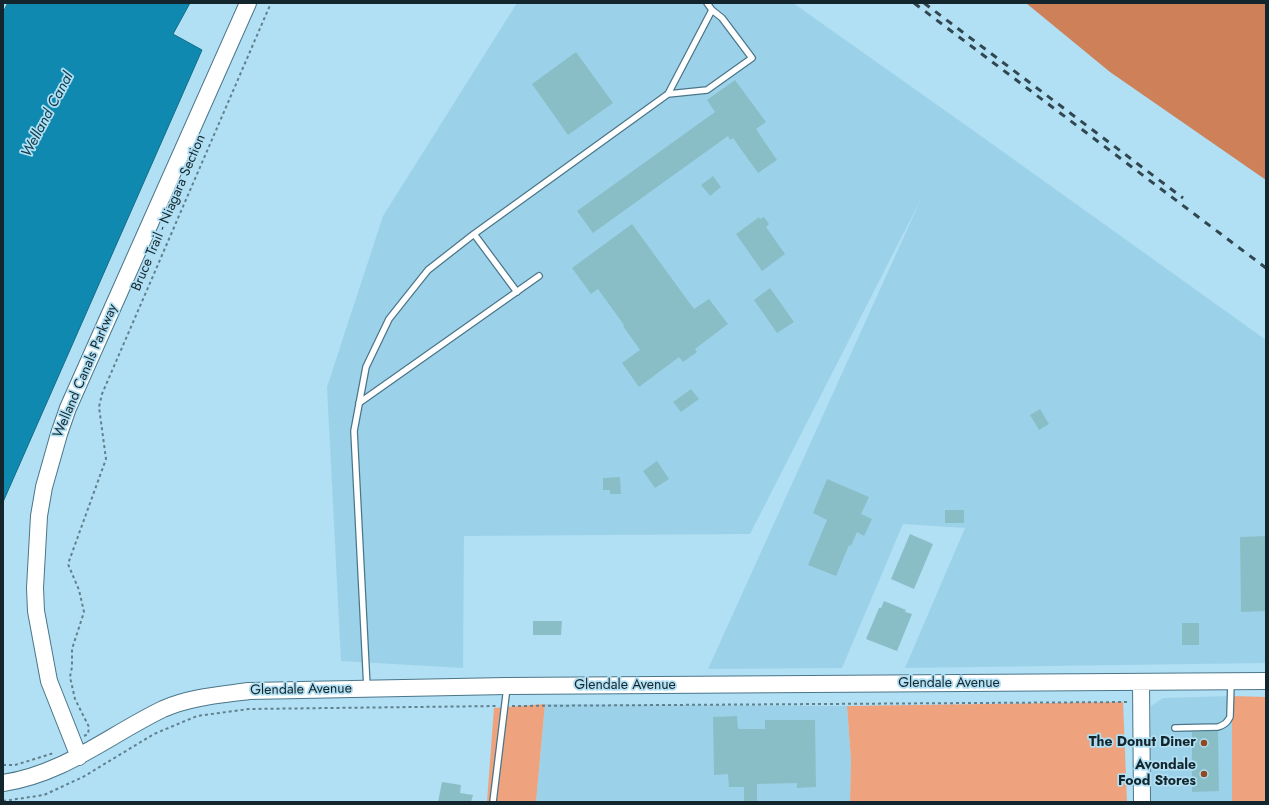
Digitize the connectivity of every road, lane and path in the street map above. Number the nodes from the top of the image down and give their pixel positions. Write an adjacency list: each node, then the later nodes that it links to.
1 (248, 3): 18 (main road, Welland Canals Parkway)
2 (271, 3): 18 (path, Bruce Trail - Niagara Section)
3 (707, 3): 4 (lane)
4 (712, 10): 5 (lane); 5 (lane)
5 (668, 94): 6 (lane)
6 (474, 234): 8 (lane); 9 (lane)
7 (539, 276): 8 (lane)
8 (517, 292): 9 (lane)
9 (359, 403): 14 (lane)
10 (1231, 681): 11 (main road, Glendale Avenue); 12 (main road, Glendale Avenue); 17 (lane)
11 (1266, 681)
12 (1141, 683): 13 (main road, Glendale Avenue); 15 (main road)
13 (507, 686): 14 (main road, Glendale Avenue); 16 (lane)
14 (368, 688): 18 (main road, Glendale Avenue)
15 (1141, 702): 16 (path); 24 (main road)
16 (504, 706): 22 (path); 23 (lane)
17 (1175, 728)
18 (76, 750): 21 (main road, Glendale Avenue)
19 (54, 752): 20 (path)
20 (3, 765)
21 (3, 782)
22 (3, 801)
23 (493, 802)
24 (1142, 802)

